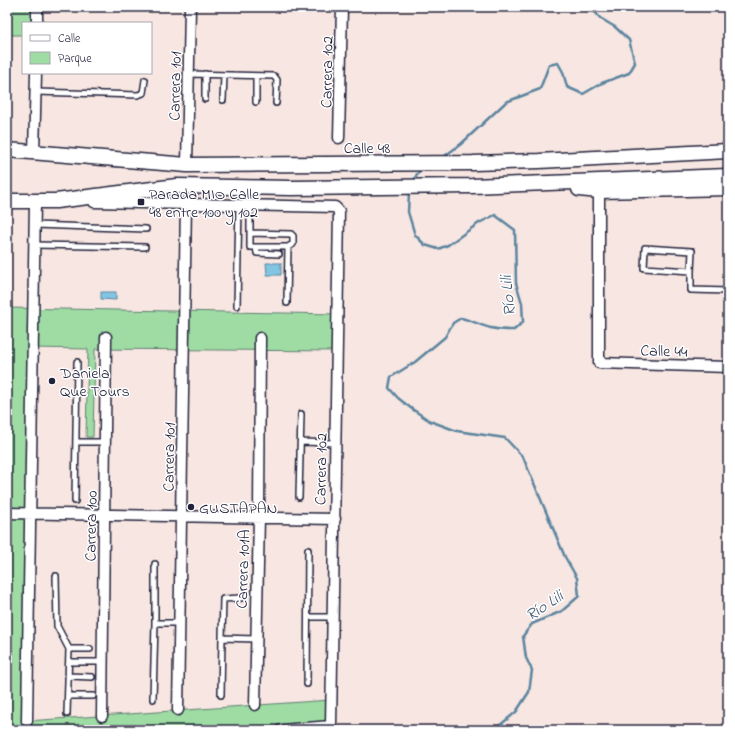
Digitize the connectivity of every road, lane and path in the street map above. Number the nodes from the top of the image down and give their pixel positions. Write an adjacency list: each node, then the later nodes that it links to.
1 (37, 7): 4 (street)
2 (190, 7): 6 (street, Carrera 101)
3 (342, 7): 16 (street, Carrera 102)
4 (37, 22)
5 (36, 74): 11 (street)
6 (189, 74): 7 (lane); 20 (street, Carrera 101)
7 (205, 74): 8 (lane); 12 (lane)
8 (224, 75): 9 (lane); 13 (lane)
9 (256, 76): 14 (lane); 15 (lane)
10 (145, 80): 11 (lane)
11 (36, 92): 19 (street)
12 (205, 99)
13 (223, 100)
14 (256, 102)
15 (276, 103)
16 (339, 138)
17 (7, 150): 19 (main road, Calle 48)
18 (728, 151): 20 (main road, Calle 48)
19 (34, 153): 20 (main road, Calle 48)
20 (188, 165)
21 (728, 176): 22 (main road)
22 (541, 184): 24 (main road); 27 (main road)
23 (728, 188): 24 (main road)
24 (599, 191): 46 (street, Calle 44)
25 (7, 201): 26 (main road)
26 (35, 201): 27 (main road); 31 (street)
27 (56, 201): 28 (street)
28 (186, 203): 29 (street); 57 (street, Carrera 101)
29 (239, 205): 30 (street); 42 (lane)
30 (250, 205): 33 (lane); 51 (street, Carrera 102)
31 (35, 225): 32 (lane); 34 (street)
32 (146, 229)
33 (250, 233): 36 (lane); 37 (lane)
34 (35, 245): 35 (lane); 55 (street)
35 (145, 247)
36 (256, 247): 37 (lane); 38 (lane)
37 (288, 247): 41 (lane)
38 (279, 254)
39 (691, 271): 39 (lane); 40 (lane)
40 (728, 292)
41 (286, 303)
42 (237, 306)
43 (106, 337): 49 (street, Carrera 100)
44 (260, 338): 58 (street, Carrera 101A)
45 (77, 362): 48 (lane)
46 (728, 367)
47 (301, 414): 50 (lane)
48 (76, 442): 49 (lane); 53 (lane)
49 (105, 442): 56 (street, Carrera 100)
50 (301, 442): 51 (lane); 52 (lane)
51 (336, 443): 59 (street, Carrera 102)
52 (299, 497)
53 (75, 501)
54 (7, 513): 55 (street)
55 (30, 513): 56 (street); 85 (street)
56 (105, 514): 57 (street); 73 (street, Carrera 100)
57 (182, 516): 58 (street); 67 (street, Carrera 101)
58 (259, 517): 59 (street); 69 (street, Carrera 101A)
59 (335, 519): 65 (street, Carrera 102)
60 (308, 550): 64 (lane)
61 (155, 564): 66 (lane)
62 (56, 576): 70 (lane)
63 (241, 598): 68 (lane)
64 (308, 617): 65 (lane); 76 (lane)
65 (332, 617): 86 (street, Carrera 102)
66 (155, 623): 67 (lane); 80 (lane)
67 (180, 623): 82 (street, Carrera 101)
68 (222, 638): 69 (lane); 77 (lane)
69 (255, 638): 81 (street, Carrera 101A)
70 (69, 649): 71 (lane); 72 (lane)
71 (90, 649)
72 (69, 662): 73 (lane); 74 (lane)
73 (102, 662): 84 (street, Carrera 100)
74 (68, 676): 75 (lane); 78 (lane)
75 (92, 677)
76 (307, 684)
77 (220, 695)
78 (68, 696): 79 (lane); 83 (lane)
79 (93, 696)
80 (153, 699)
81 (255, 705)
82 (178, 710)
83 (67, 714)
84 (102, 716)
85 (27, 721)
86 (332, 728): 87 (street)
87 (281, 730)

